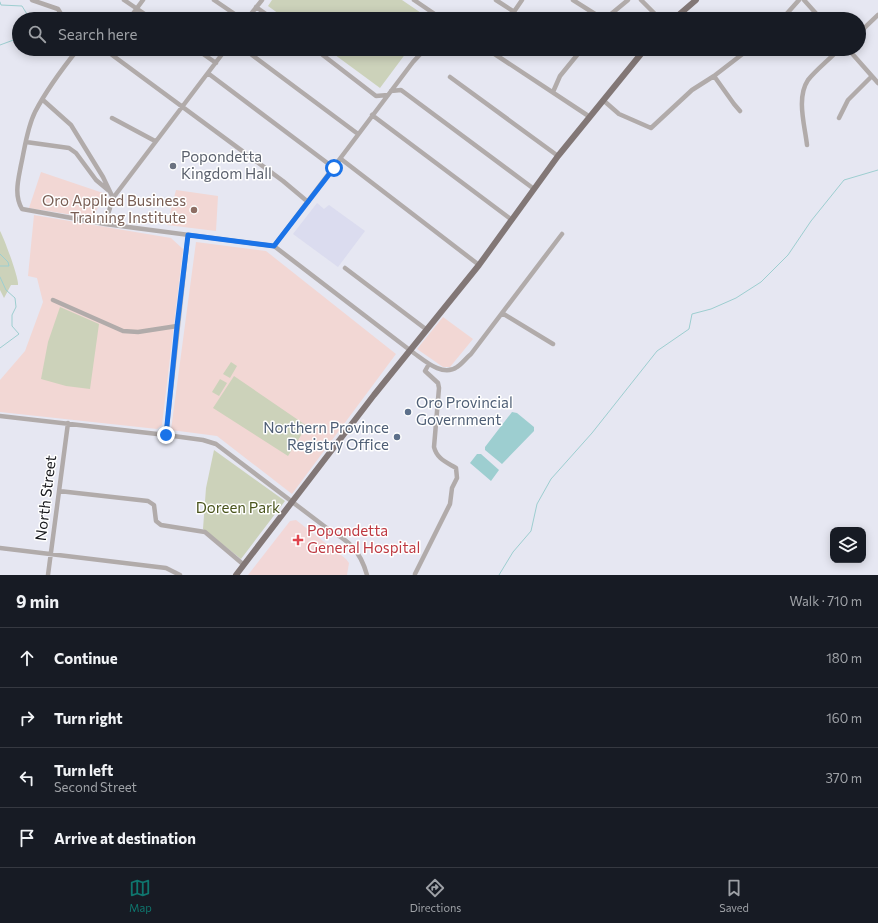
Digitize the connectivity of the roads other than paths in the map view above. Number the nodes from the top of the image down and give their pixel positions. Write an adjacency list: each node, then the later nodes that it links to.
1 (32, 0): 17 (street)
2 (124, 0): 16 (street)
3 (143, 0): 16 (street)
4 (214, 0): 20 (street)
5 (262, 0): 15 (street)
6 (414, 0): 23 (street)
7 (496, 0): 24 (street)
8 (522, 0): 24 (street)
9 (573, 0): 25 (street)
10 (628, 0): 26 (street)
11 (641, 0): 27 (street)
12 (696, 0): 28 (main road)
13 (799, 0): 29 (street)
14 (804, 0): 30 (street)
15 (256, 7): 21 (street); 22 (street)
16 (137, 9): 18 (street); 19 (street)
17 (60, 12)
18 (135, 12)
19 (142, 12)
20 (232, 12)
21 (252, 12)
22 (263, 12)
23 (432, 12)
24 (514, 12)
25 (593, 12)
26 (613, 12)
27 (653, 12)
28 (682, 12)
29 (788, 12)
30 (815, 12)
31 (878, 15): 32 (street)
32 (866, 26)
33 (73, 56): 57 (street)
34 (114, 56): 59 (street)
35 (206, 56): 46 (street)
36 (221, 56): 46 (street)
37 (253, 56): 66 (street)
38 (324, 56): 56 (street)
39 (419, 56): 51 (street)
40 (499, 56): 54 (street)
41 (576, 56): 54 (street)
42 (639, 56): 58 (main road)
43 (740, 56): 48 (street)
44 (832, 56): 69 (street)
45 (854, 56): 49 (street)
46 (216, 63): 47 (street)
47 (209, 74): 59 (street); 72 (street)
48 (714, 76): 58 (street); 61 (street)
49 (872, 76): 52 (street); 65 (street)
50 (450, 77): 70 (street)
51 (399, 81): 53 (street); 55 (street)
52 (878, 83)
53 (401, 90): 55 (street); 73 (street)
54 (553, 92): 63 (street)
55 (390, 93): 56 (street); 60 (street)
56 (376, 96): 60 (street)
57 (43, 100): 68 (street); 74 (street)
58 (603, 100): 63 (main road)
59 (183, 107): 67 (street); 76 (street)
60 (379, 107): 62 (street)
61 (740, 110)
62 (372, 116): 66 (street); 77 (street)
63 (590, 117): 70 (main road)
64 (112, 118): 67 (street)
65 (839, 118)
66 (358, 134): 71 (street)
67 (155, 141): 75 (street)
68 (26, 142): 74 (street); 78 (street)
69 (807, 145)
70 (558, 156): 73 (main road)
71 (340, 159): 72 (street); 82 (street)
72 (334, 168): 76 (street)
73 (534, 189): 77 (main road)
74 (109, 191): 75 (street)
75 (113, 198): 78 (street)
76 (308, 202): 81 (street)
77 (512, 220): 82 (main road)
78 (105, 224): 80 (street)
79 (562, 234): 85 (street)
80 (188, 235): 81 (street); 86 (street)
81 (274, 246): 89 (street)
82 (479, 264): 87 (main road)
83 (345, 268): 87 (street)
84 (53, 300): 86 (street)
85 (502, 313): 88 (street); 90 (street)
86 (177, 326): 93 (street)
87 (427, 330): 89 (main road)
88 (553, 344)
89 (411, 351): 90 (street); 95 (main road)
90 (430, 364): 99 (street)
91 (0, 416): 92 (street)
92 (68, 423): 93 (street); 94 (street, North Street)
93 (166, 435): 95 (street)
94 (59, 491): 97 (street, North Street); 98 (street)
95 (293, 502): 98 (main road); 103 (street)
96 (0, 548): 97 (street)
97 (52, 554): 100 (street, North Street); 101 (street)
98 (244, 565): 102 (main road)
99 (415, 574)
100 (48, 575)
101 (180, 575)
102 (236, 575)
103 (367, 575)

